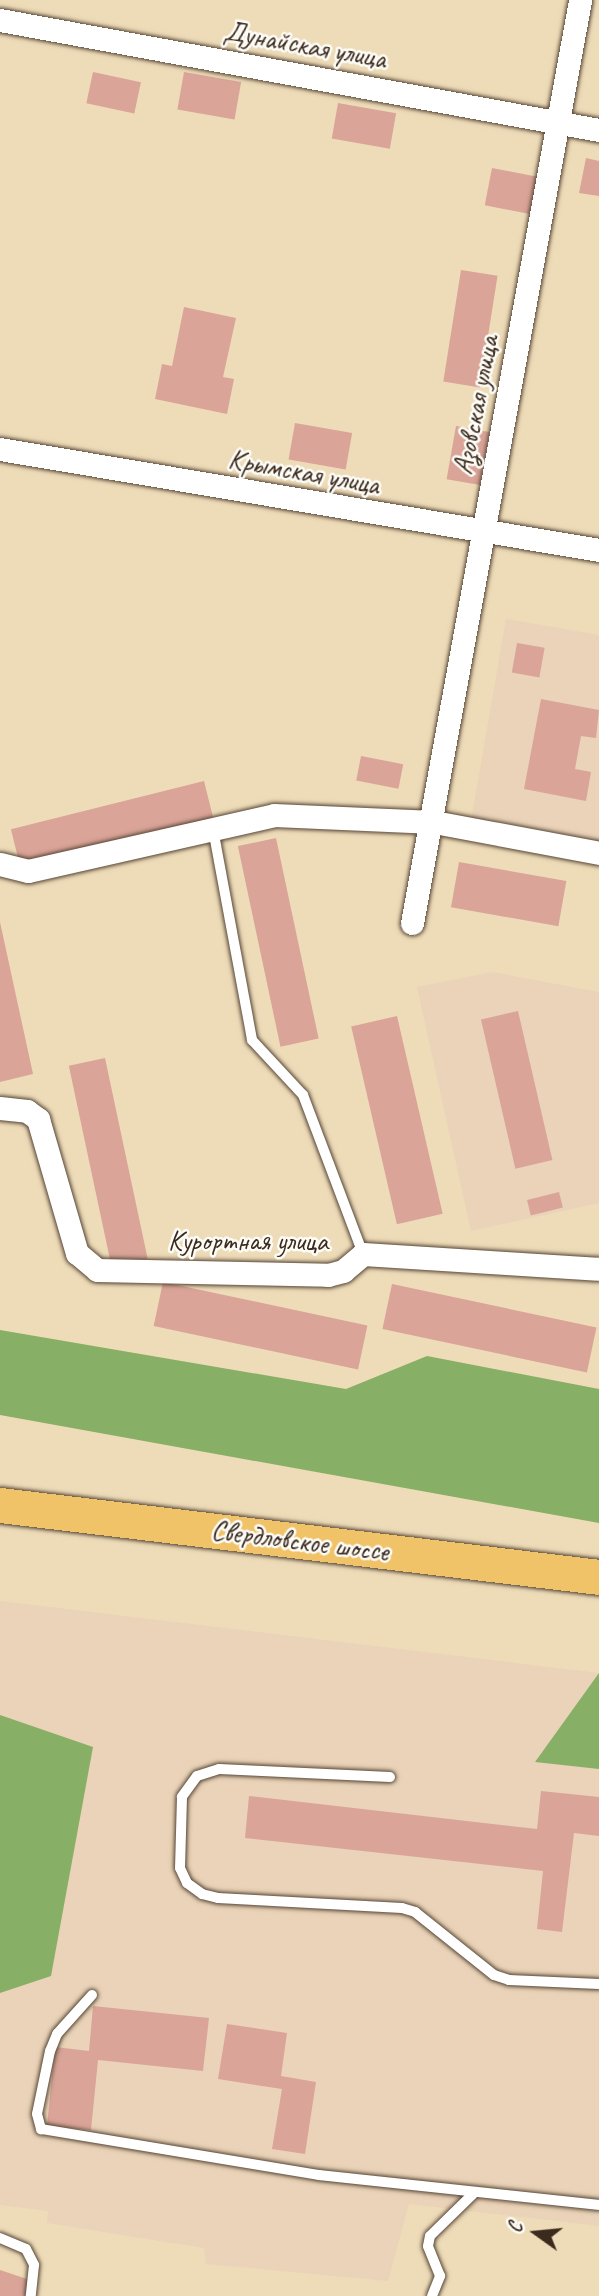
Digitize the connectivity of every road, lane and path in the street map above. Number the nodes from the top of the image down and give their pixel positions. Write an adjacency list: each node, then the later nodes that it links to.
1 (580, 0): 3 (street, Азовская улица)
2 (0, 20): 3 (street, Дунайская улица)
3 (559, 122): 4 (street, Дунайская улица); 6 (street, Азовская улица)
4 (599, 130)
5 (0, 449): 6 (street, Крымская улица)
6 (482, 533): 7 (street, Крымская улица); 8 (street, Азовская улица)
7 (599, 550)
8 (433, 822): 9 (street); 10 (street); 12 (street, Азовская улица)
9 (213, 829): 11 (street); 14 (lane)
10 (599, 853)
11 (0, 864)
12 (412, 923)
13 (0, 1108): 14 (street, Курортная улица)
14 (363, 1254): 15 (street, Курортная улица)
15 (599, 1269)
16 (0, 1505): 17 (main road, Свердловское шоссе)
17 (599, 1577)
18 (390, 1777): 19 (lane)
19 (599, 1984)
20 (92, 1995): 21 (lane)
21 (474, 2193): 22 (lane); 25 (lane)
22 (599, 2206)
23 (0, 2238): 24 (lane)
24 (31, 2296)
25 (432, 2296)

